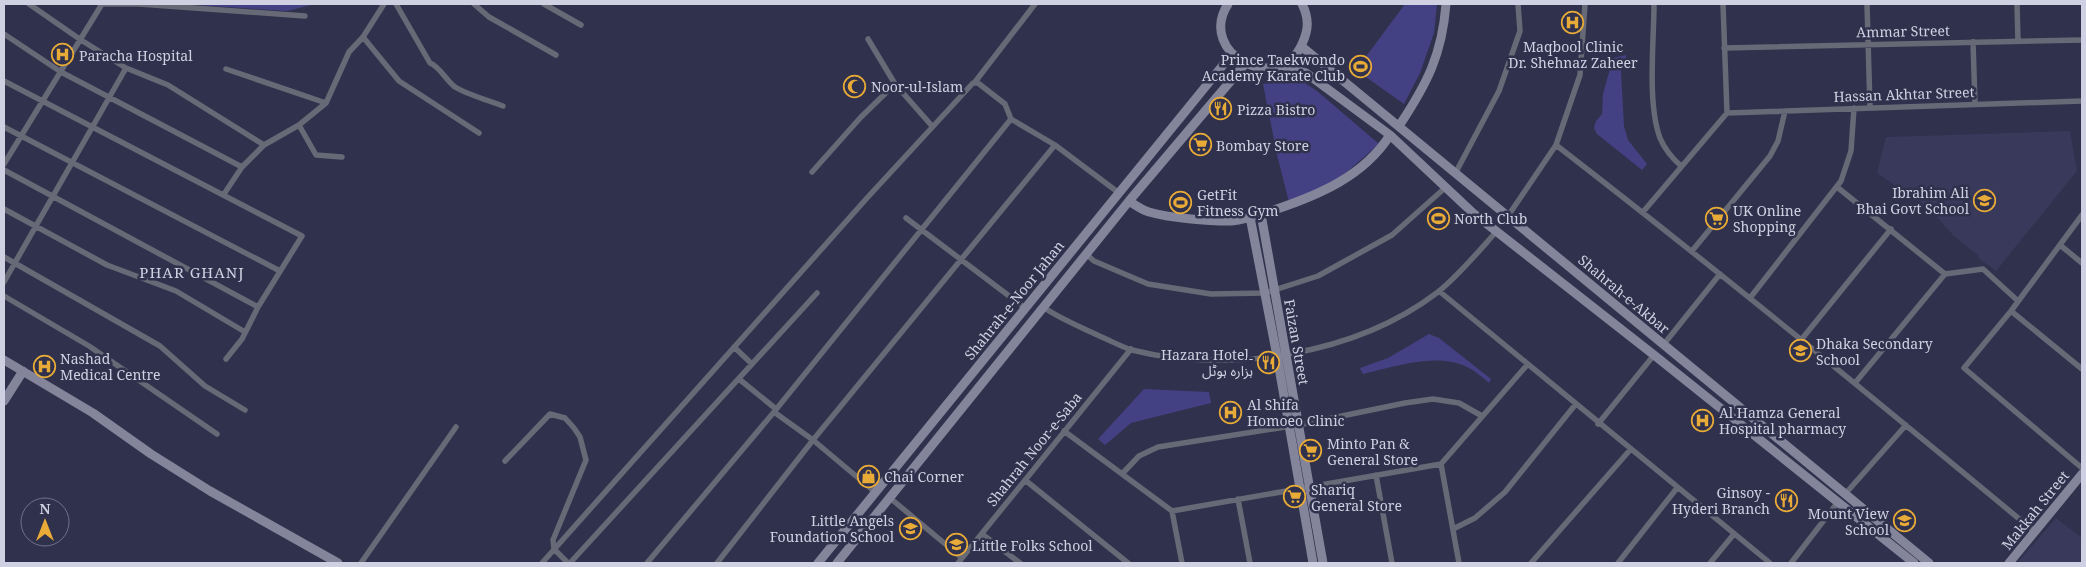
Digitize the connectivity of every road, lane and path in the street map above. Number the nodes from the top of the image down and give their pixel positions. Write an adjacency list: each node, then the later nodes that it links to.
1 (29, 4): 22 (street)
2 (102, 4): 17 (street); 22 (street)
3 (384, 4): 20 (street)
4 (396, 4): 44 (street)
5 (474, 4): 30 (street)
6 (544, 4): 18 (street)
7 (1035, 4): 37 (street)
8 (1228, 4): 29 (main road)
9 (1302, 4): 27 (main road)
10 (1446, 4): 52 (main road)
11 (1518, 4): 68 (street)
12 (1584, 4): 59 (street)
13 (1654, 4): 64 (street)
14 (1723, 4): 28 (street)
15 (1866, 4): 26 (street)
16 (2017, 4): 25 (street)
17 (305, 16)
18 (582, 25)
19 (4, 34): 35 (street)
20 (363, 37): 42 (street); 55 (street)
21 (868, 39): 38 (street)
22 (81, 40): 33 (street); 35 (street)
23 (2082, 40): 25 (street, Ammar Street)
24 (1972, 42): 25 (street, Ammar Street); 26 (street, Ammar Street); 43 (street)
25 (2018, 42)
26 (1868, 45): 28 (street, Ammar Street); 46 (street)
27 (1301, 46): 32 (main road); 52 (main road, Shahrah-e-Akbar)
28 (1724, 48): 48 (street)
29 (1232, 54): 31 (main road); 72 (main road, Shahrah-e-Noor Jahan)
30 (556, 55)
31 (1245, 64): 32 (main road); 74 (main road, Shahrah-e-Noor Jahan)
32 (1281, 65): 56 (main road, Shahrah-e-Akbar)
33 (126, 68): 39 (street); 60 (street)
34 (226, 69): 42 (street)
35 (61, 72): 39 (street); 41 (street)
36 (4, 81): 41 (street)
37 (975, 82): 49 (street); 51 (street)
38 (895, 84): 51 (street); 67 (street)
39 (109, 97): 54 (street); 65 (street)
40 (2082, 100): 43 (street, Hassan Akhtar Street)
41 (43, 101): 54 (street); 57 (street)
42 (326, 103): 50 (street)
43 (1975, 104): 46 (street, Hassan Akhtar Street)
44 (503, 106)
45 (1854, 108): 46 (street, Hassan Akhtar Street); 47 (street, Hassan Akhtar Street); 69 (street)
46 (1870, 108)
47 (1785, 111): 48 (street, Hassan Akhtar Street); 87 (street)
48 (1727, 113): 64 (street)
49 (1011, 119): 58 (street); 84 (street)
50 (299, 125): 60 (street); 61 (street)
51 (932, 126): 112 (street)
52 (1399, 126): 68 (main road, Shahrah-e-Akbar)
53 (4, 127): 57 (street)
54 (92, 127): 62 (street); 71 (street)
55 (479, 132)
56 (1390, 135): 70 (main road, Shahrah-e-Akbar); 77 (main road)
57 (21, 136): 62 (street); 63 (street)
58 (1055, 145): 72 (street); 90 (street)
59 (1556, 145): 76 (street); 79 (street)
60 (264, 146): 65 (street)
61 (342, 157)
62 (71, 163): 73 (street); 93 (street)
63 (4, 164)
64 (1681, 166): 76 (street)
65 (242, 167): 71 (street)
66 (4, 170): 73 (street)
67 (812, 172)
68 (1456, 172): 79 (main road, Shahrah-e-Akbar)
69 (1837, 187): 83 (street); 101 (street)
70 (1446, 188): 85 (main road, Shahrah-e-Akbar); 98 (street)
71 (224, 194): 93 (street)
72 (1119, 194): 104 (main road, Shahrah-e-Noor Jahan)
73 (52, 196): 82 (street); 103 (street)
74 (1129, 201): 80 (main road); 88 (main road, Shahrah-e-Noor Jahan)
75 (4, 209): 82 (street)
76 (1643, 212): 87 (street)
77 (1260, 214): 80 (main road); 98 (main road, Faizan Street)
78 (2082, 215): 86 (street)
79 (1508, 216): 111 (main road, Shahrah-e-Akbar)
80 (1250, 217): 98 (main road, Faizan Street)
81 (906, 218): 84 (street)
82 (35, 226): 91 (street); 108 (street)
83 (1891, 229): 95 (street); 110 (street)
84 (921, 231): 90 (street); 127 (street)
85 (1496, 232): 97 (street); 114 (main road, Shahrah-e-Akbar)
86 (2060, 245): 92 (street); 102 (street)
87 (1692, 251): 94 (street)
88 (1086, 254): 98 (street); 105 (main road, Shahrah-e-Noor Jahan)
89 (4, 257): 91 (street)
90 (961, 258): 104 (street); 135 (street)
91 (14, 263): 96 (street); 126 (street)
92 (2082, 263)
93 (280, 271): 103 (street)
94 (1720, 274): 101 (street); 111 (street)
95 (1945, 274): 102 (street); 123 (street)
96 (4, 282)
97 (1439, 291): 115 (street); 119 (street)
98 (1270, 292): 115 (main road, Faizan Street)
99 (817, 293): 118 (street)
100 (4, 296): 134 (street)
101 (1750, 298): 110 (street)
102 (2018, 301): 106 (street)
103 (258, 307): 108 (street)
104 (1025, 308): 107 (main road, Shahrah-e-Noor Jahan)
105 (1043, 308): 109 (main road, Shahrah-e-Noor Jahan); 113 (street)
106 (2011, 311): 120 (street); 139 (street)
107 (1008, 330): 109 (main road); 146 (main road, Shahrah-e-Noor Jahan)
108 (245, 332): 116 (street)
109 (1019, 339): 148 (main road, Shahrah-e-Noor Jahan)
110 (1802, 340): 123 (street)
111 (1664, 344): 147 (main road, Shahrah-e-Akbar)
112 (734, 347): 118 (street); 156 (street)
113 (1130, 350): 115 (street); 133 (street, Shahrah Noor-e-Saba)
114 (1654, 355): 129 (street); 150 (main road, Shahrah-e-Akbar)
115 (1282, 356): 130 (main road, Faizan Street)
116 (226, 359)
117 (4, 360): 121 (main road)
118 (752, 364): 122 (street)
119 (1527, 364): 125 (street); 128 (street)
120 (2082, 369)
121 (22, 371): 124 (main road); 158 (main road)
122 (739, 379): 127 (street); 161 (street)
123 (1855, 383): 131 (street)
124 (4, 401)
125 (1575, 404): 129 (street); 152 (street)
126 (245, 410)
127 (775, 411): 135 (street); 162 (street)
128 (1482, 416): 130 (street); 138 (street)
129 (1598, 424): 136 (street)
130 (1293, 425): 140 (street); 144 (main road, Faizan Street)
131 (1906, 425): 147 (street); 153 (street)
132 (456, 427): 159 (street)
133 (1064, 432): 140 (street); 143 (street, Shahrah Noor-e-Saba)
134 (217, 434)
135 (813, 440): 146 (street); 163 (street)
136 (1630, 450): 145 (street); 174 (street)
137 (505, 461): 156 (street)
138 (1441, 464): 142 (street); 152 (street)
139 (2082, 468)
140 (1122, 474): 151 (street)
141 (2082, 474): 153 (main road, Makkah Street)
142 (1376, 475): 144 (street); 172 (street)
143 (1025, 480): 154 (street, Shahrah Noor-e-Saba); 167 (street)
144 (1304, 488): 149 (street); 170 (main road, Faizan Street); 171 (main road, Faizan Street)
145 (1677, 488): 155 (street); 175 (street)
146 (875, 492): 164 (main road, Shahrah-e-Noor Jahan)
147 (1846, 493): 180 (main road, Shahrah-e-Akbar)
148 (890, 498): 157 (street); 165 (main road, Shahrah-e-Noor Jahan)
149 (1238, 499): 151 (street); 169 (street)
150 (1838, 502): 178 (street); 179 (main road, Shahrah-e-Akbar)
151 (1172, 511): 168 (street)
152 (1453, 529): 173 (street)
153 (2035, 532): 181 (main road, Makkah Street)
154 (982, 534): 157 (street, Shahrah Noor-e-Saba); 166 (street)
155 (1734, 534): 176 (street); 177 (street)
156 (554, 549): 160 (street); 161 (street)
157 (960, 561)
158 (338, 563)
159 (361, 563)
160 (542, 563)
161 (569, 563)
162 (647, 563)
163 (718, 563)
164 (818, 563)
165 (837, 563)
166 (1020, 563)
167 (1128, 563)
168 (1182, 563)
169 (1250, 563)
170 (1314, 563)
171 (1323, 563)
172 (1392, 563)
173 (1459, 563)
174 (1534, 563)
175 (1618, 563)
176 (1710, 563)
177 (1770, 563)
178 (1791, 563)
179 (1914, 563)
180 (1930, 563)
181 (2009, 563)

